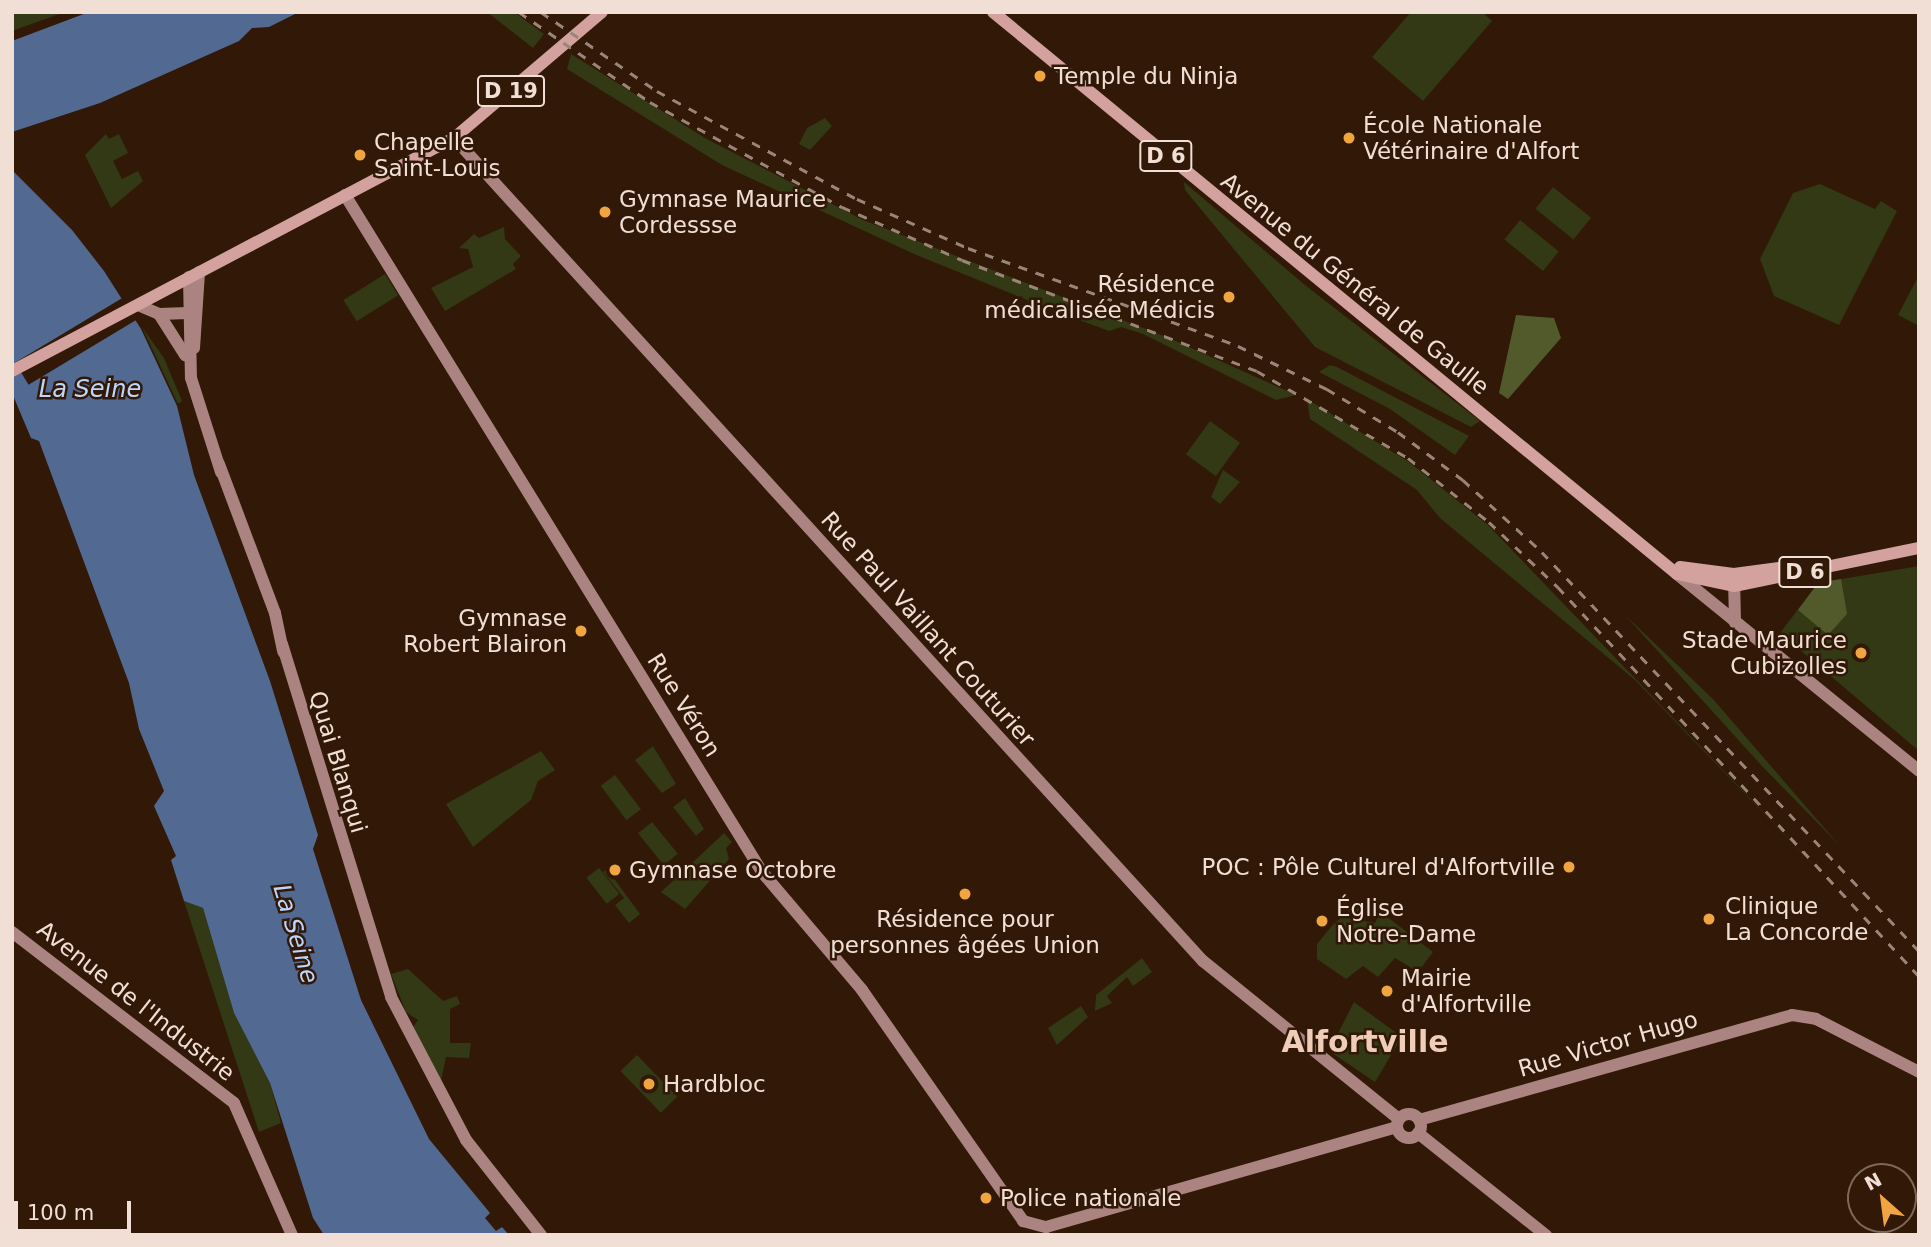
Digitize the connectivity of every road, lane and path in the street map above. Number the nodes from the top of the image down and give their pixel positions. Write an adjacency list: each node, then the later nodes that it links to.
1 (602, 12): 3 (main road, D 19)
2 (993, 12): 12 (main road, Avenue du Général de Gaulle / D 6)
3 (454, 138): 4 (main road, D 19); 21 (street, Rue Paul Vaillant Couturier)
4 (345, 195): 5 (main road, D 19); 21 (street, Rue Véron)
5 (194, 275): 6 (main road, D 19); 7 (street, Quai Blanqui)
6 (138, 305): 8 (street); 10 (main road, D 19)
7 (194, 313): 8 (street); 9 (street, Quai Blanqui)
8 (159, 314): 9 (street, Quai Blanqui)
9 (190, 369): 23 (street, Quai Blanqui)
10 (12, 371)
11 (1919, 548): 14 (main road, D 6)
12 (1660, 561): 13 (main road, Avenue du Général de Gaulle / D 6); 14 (main road, Avenue du Général de Gaulle / D 6)
13 (1677, 574): 14 (main road, Avenue du Général de Gaulle / D 6); 15 (street, Avenue du Général de Gaulle)
14 (1734, 580): 15 (street)
15 (1735, 623): 16 (street, Avenue du Général de Gaulle)
16 (1919, 771)
17 (12, 932): 24 (street, Avenue de l'Industrie)
18 (1810, 1017): 19 (street); 20 (street); 22 (street, Rue Victor Hugo)
19 (1919, 1072)
20 (1919, 1078)
21 (1398, 1123): 22 (street); 22 (street)
22 (1418, 1127): 27 (street)
23 (490, 1175): 25 (street, Quai Blanqui); 26 (street, Quai Blanqui)
24 (292, 1235)
25 (535, 1235)
26 (541, 1235)
27 (1546, 1235)

